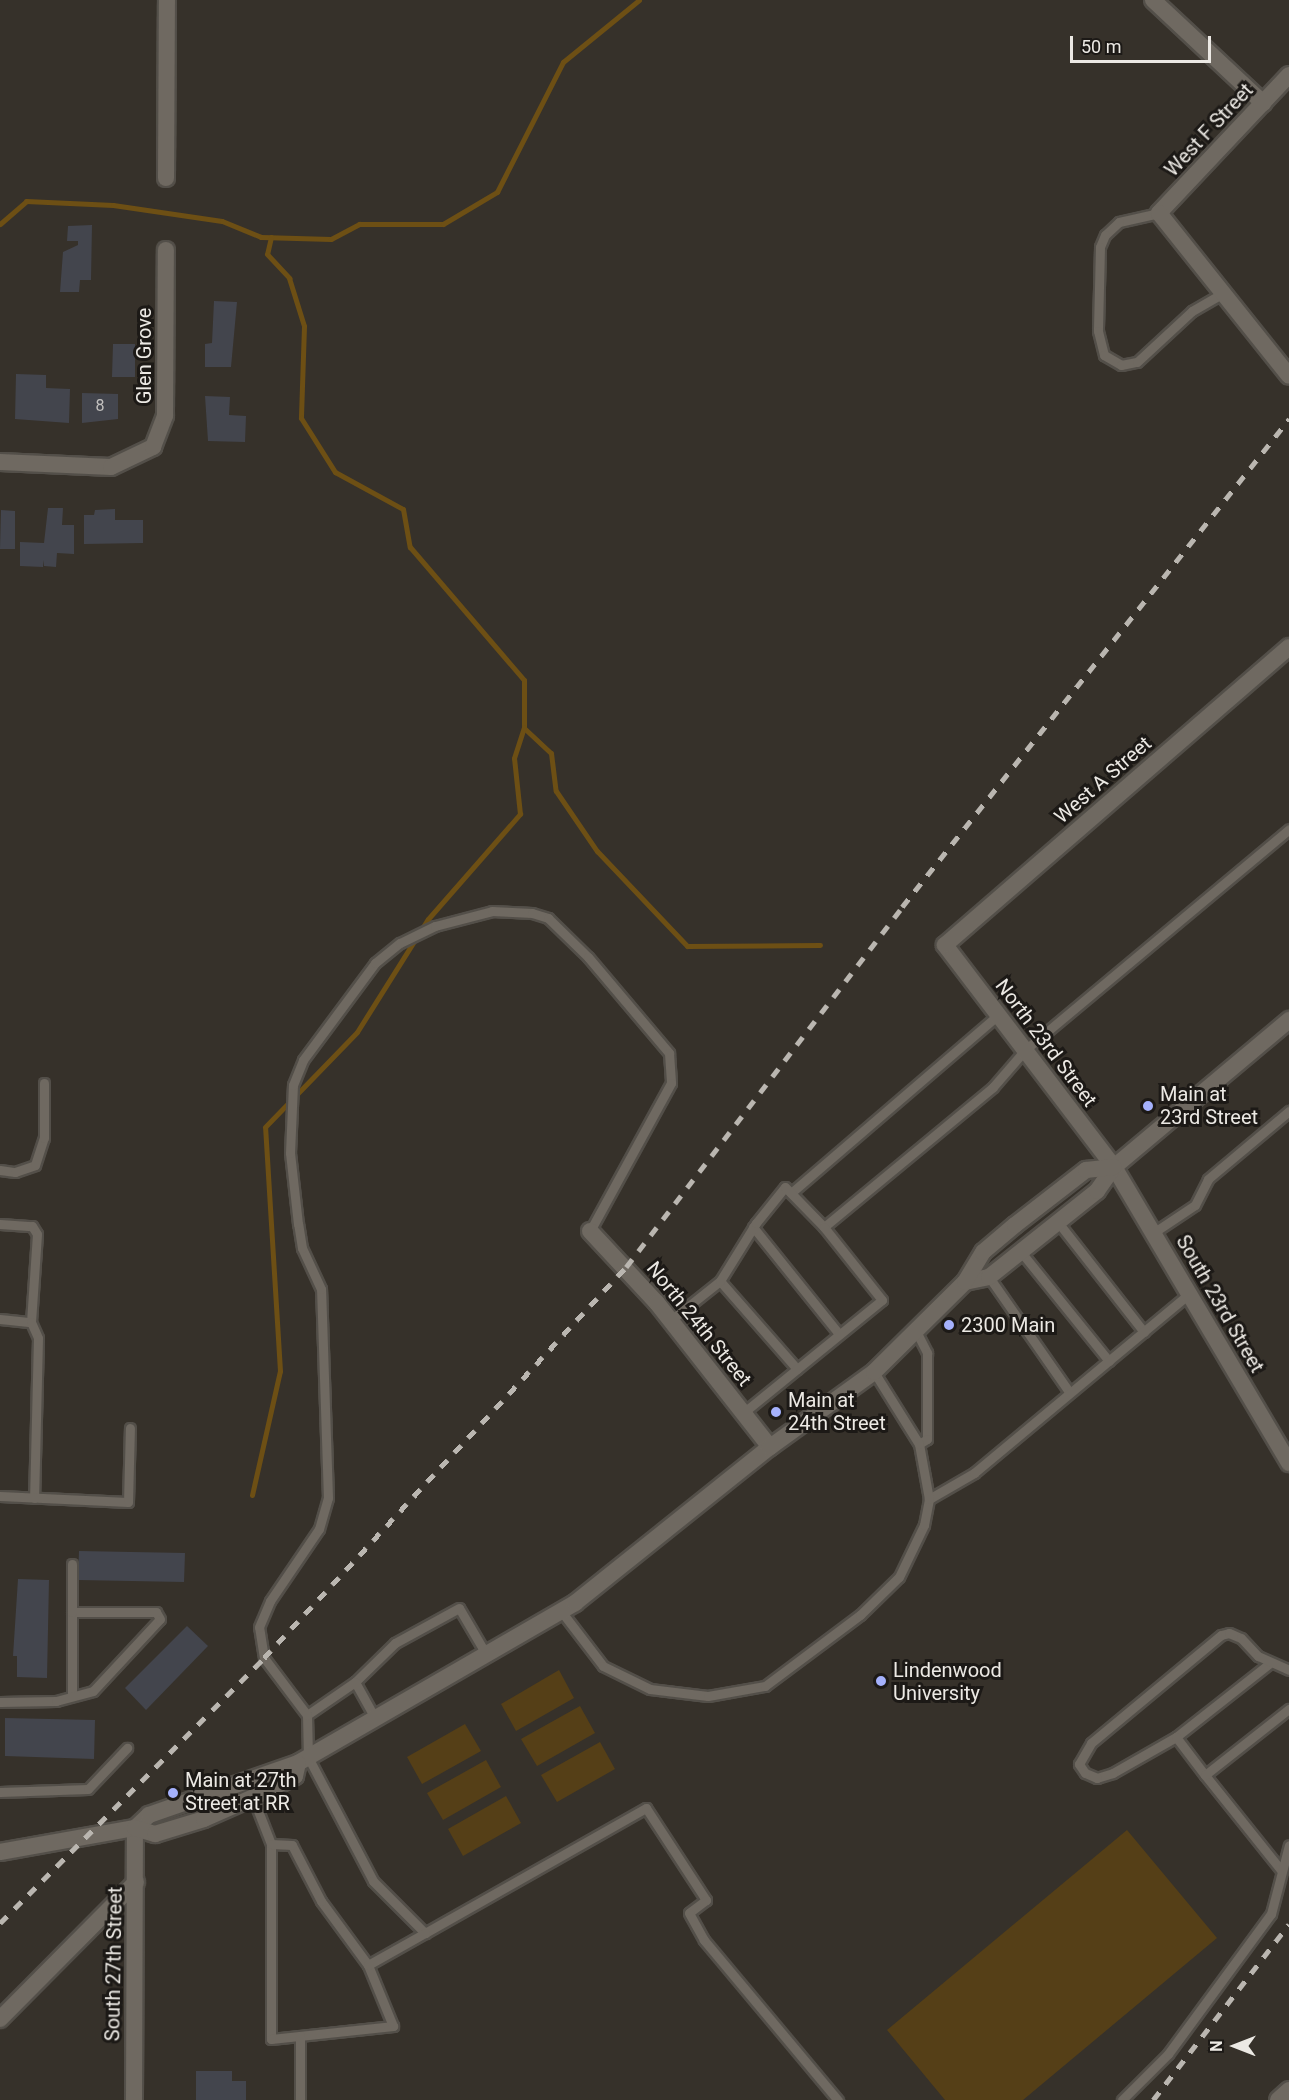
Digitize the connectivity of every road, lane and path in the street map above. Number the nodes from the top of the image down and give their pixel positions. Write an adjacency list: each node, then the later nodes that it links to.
1 (167, 0): 5 (street)
2 (1153, 0): 4 (street)
3 (1289, 75): 4 (street, West F Street)
4 (1263, 103): 6 (street, West F Street)
5 (166, 178)
6 (1159, 213): 8 (street); 8 (lane)
7 (166, 250): 10 (street, Glen Grove)
8 (1223, 293): 9 (street)
9 (1289, 376)
10 (0, 462)
11 (1289, 647): 13 (street, West A Street)
12 (1289, 829): 16 (lane)
13 (945, 945): 14 (street, North 23rd Street)
14 (998, 1015): 16 (street, North 23rd Street); 21 (lane)
15 (1286, 1027): 19 (street)
16 (1026, 1050): 19 (street, North 23rd Street); 25 (lane)
17 (44, 1083): 20 (lane)
18 (1289, 1111): 27 (lane)
19 (1114, 1167): 22 (street); 27 (street, South 23rd Street); 31 (street)
20 (0, 1170)
21 (791, 1193): 24 (lane); 25 (lane)
22 (1057, 1221): 28 (street); 37 (lane)
23 (0, 1224): 35 (lane)
24 (753, 1227): 30 (lane); 38 (lane)
25 (824, 1227): 38 (lane)
26 (590, 1231): 34 (street, North 24th Street); 61 (lane)
27 (1153, 1233): 32 (street, South 23rd Street)
28 (1021, 1252): 29 (street); 39 (lane)
29 (989, 1277): 31 (street); 42 (lane)
30 (720, 1281): 34 (lane); 40 (lane)
31 (965, 1282): 36 (street)
32 (1190, 1294): 37 (lane); 47 (street, South 23rd Street)
33 (0, 1319): 35 (lane)
34 (671, 1320): 43 (street, North 24th Street)
35 (31, 1322): 49 (lane)
36 (916, 1331): 41 (street); 45 (lane)
37 (1144, 1332): 39 (lane)
38 (839, 1335): 40 (lane)
39 (1109, 1361): 42 (lane)
40 (797, 1369): 43 (lane)
41 (874, 1372): 45 (lane); 46 (street)
42 (1070, 1393): 50 (lane)
43 (743, 1413): 46 (street, North 24th Street)
44 (130, 1428): 49 (lane)
45 (919, 1444): 50 (lane)
46 (770, 1447): 52 (street)
47 (1289, 1463)
48 (0, 1496): 49 (lane)
49 (34, 1498)
50 (929, 1499): 52 (lane)
51 (72, 1564): 53 (lane)
52 (561, 1611): 54 (street)
53 (72, 1612): 58 (lane); 58 (lane)
54 (486, 1654): 57 (lane); 62 (street)
55 (1270, 1663): 56 (lane); 63 (lane); 63 (lane)
56 (1289, 1670)
57 (355, 1683): 61 (lane); 62 (lane)
58 (72, 1694): 59 (lane)
59 (0, 1702)
60 (1289, 1709): 66 (lane)
61 (307, 1715): 65 (lane)
62 (375, 1719): 65 (street)
63 (1176, 1737): 66 (lane)
64 (127, 1748): 67 (lane)
65 (303, 1760): 68 (street); 69 (street); 75 (lane)
66 (1205, 1775): 73 (lane)
67 (0, 1792)
68 (253, 1798): 69 (street); 70 (lane)
69 (135, 1828): 72 (street); 74 (street, South 27th Street)
70 (271, 1844): 76 (lane); 78 (lane)
71 (1289, 1845): 73 (lane)
72 (0, 1852)
73 (1281, 1870): 83 (lane)
74 (136, 1882): 77 (street); 80 (street, South 27th Street)
75 (425, 1933): 76 (lane); 82 (lane)
76 (368, 1965): 78 (lane)
77 (0, 2019)
78 (300, 2036): 81 (lane)
79 (1289, 2090): 84 (street)
80 (134, 2100)
81 (300, 2100)
82 (838, 2100)
83 (1122, 2100)
84 (1278, 2100)

